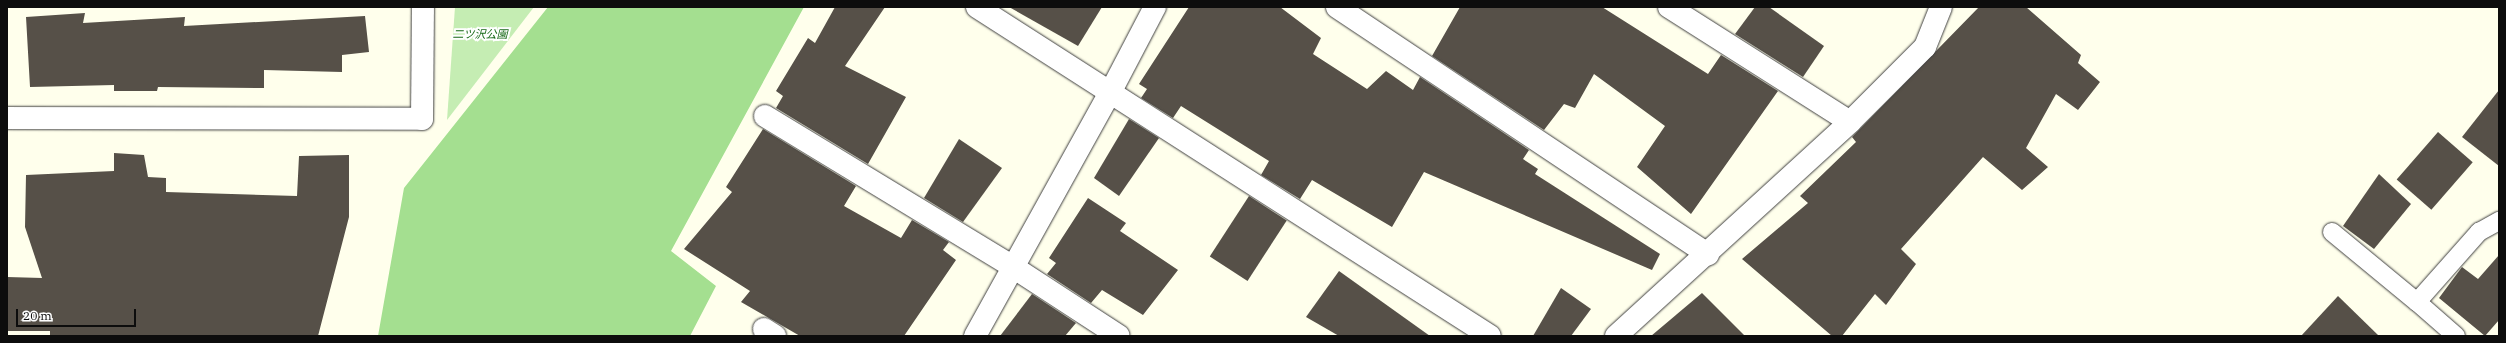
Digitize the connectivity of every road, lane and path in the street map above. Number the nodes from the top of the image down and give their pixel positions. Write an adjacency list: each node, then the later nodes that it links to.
1 (423, 7): 9 (street)
2 (977, 7): 7 (street)
3 (1155, 7): 7 (street)
4 (1337, 7): 13 (street)
5 (1669, 7): 10 (street)
6 (1935, 10): 10 (street)
7 (1112, 92): 14 (street); 18 (street)
8 (765, 116): 14 (street)
9 (7, 118)
10 (1850, 122): 13 (street)
11 (2499, 221): 15 (lane)
12 (2332, 232): 15 (lane)
13 (1708, 254): 19 (street)
14 (1013, 267): 16 (street); 17 (street)
15 (2417, 302): 20 (lane)
16 (975, 336)
17 (1119, 336)
18 (1490, 336)
19 (1616, 336)
20 (2456, 336)

